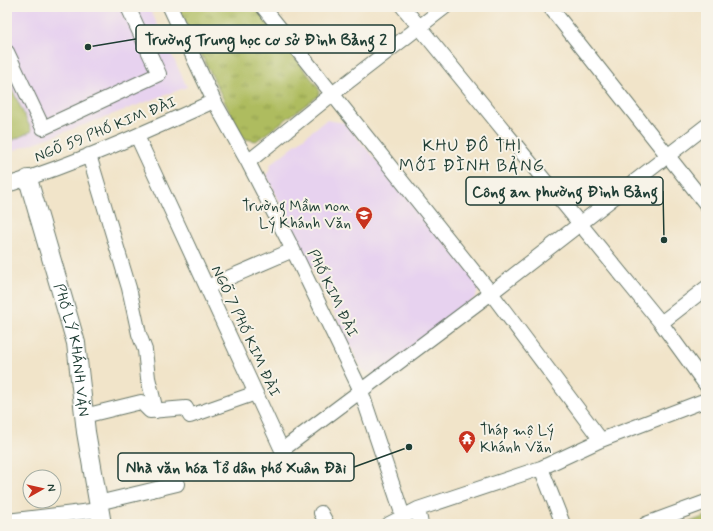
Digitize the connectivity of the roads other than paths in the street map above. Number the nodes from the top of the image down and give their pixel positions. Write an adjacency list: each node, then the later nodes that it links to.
1 (128, 7): 9 (street)
2 (170, 7): 11 (street, PHỐ KIM ĐÀI)
3 (263, 7): 10 (street)
4 (403, 7): 7 (street)
5 (445, 7): 7 (street)
6 (550, 7): 15 (street)
7 (419, 27): 10 (street); 20 (street)
8 (7, 52): 9 (street)
9 (12, 76)
10 (332, 95): 16 (street); 24 (street)
11 (214, 101): 13 (street, NGÕ 59 PHỐ KIM ĐÀI); 16 (street, PHỐ KIM ĐÀI)
12 (706, 126): 15 (street)
13 (137, 136): 14 (street, NGÕ 59 PHỐ KIM ĐÀI); 22 (street, NGÕ 7 PHỐ KIM ĐÀI)
14 (89, 155): 17 (street, NGÕ 59 PHỐ KIM ĐÀI); 30 (street)
15 (668, 156): 19 (street); 20 (street)
16 (248, 162): 21 (street, PHỐ KIM ĐÀI)
17 (28, 179): 18 (street, NGÕ 59 PHỐ KIM ĐÀI); 31 (main road, PHỐ LÝ KHÁNH VĂN)
18 (7, 185)
19 (706, 204)
20 (580, 224): 24 (street); 25 (street)
21 (293, 250): 22 (street); 27 (street, PHỐ KIM ĐÀI)
22 (207, 287): 28 (street, NGÕ 7 PHỐ KIM ĐÀI)
23 (706, 288): 25 (street)
24 (490, 293): 27 (street); 32 (street)
25 (661, 323): 26 (street)
26 (706, 386)
27 (361, 391): 28 (street, NGÕ 7 PHỐ KIM ĐÀI); 38 (street, PHỐ KIM ĐÀI)
28 (256, 393): 30 (street)
29 (706, 400): 32 (street)
30 (156, 411): 31 (street)
31 (84, 416): 37 (main road, PHỐ LÝ KHÁNH VĂN)
32 (601, 440): 33 (street)
33 (541, 468): 36 (street); 42 (street)
34 (176, 484): 37 (street)
35 (706, 502): 43 (street)
36 (418, 509): 38 (street); 41 (street)
37 (100, 512): 39 (street)
38 (403, 516): 40 (street)
39 (7, 521)
40 (389, 524)
41 (421, 524)
42 (563, 524)
43 (646, 524)

